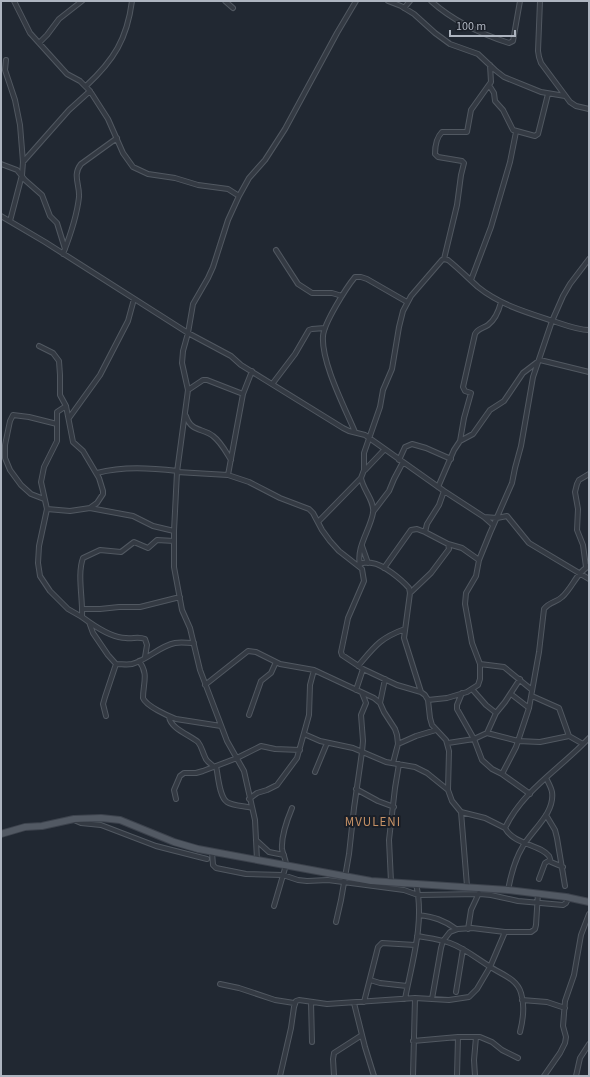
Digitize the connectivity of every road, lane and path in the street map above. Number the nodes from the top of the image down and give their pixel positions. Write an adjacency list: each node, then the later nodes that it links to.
1 (14, 1): 13 (street)
2 (82, 1): 13 (street)
3 (132, 1): 19 (street)
4 (225, 1): 11 (street)
5 (356, 1): 29 (street)
6 (388, 1): 12 (street)
7 (410, 1): 12 (street)
8 (431, 1): 9 (street)
9 (520, 1)
10 (540, 1): 22 (street)
11 (233, 8)
12 (404, 8): 15 (street)
13 (39, 43): 19 (street)
14 (6, 60): 16 (street)
15 (490, 65): 18 (street); 21 (street)
16 (7, 74): 17 (street); 26 (street)
17 (1, 76)
18 (489, 85): 24 (street); 34 (street)
19 (86, 86): 20 (street)
20 (90, 90): 25 (street); 26 (street)
21 (548, 94): 22 (street); 24 (street)
22 (565, 96): 23 (street)
23 (589, 109)
24 (516, 132): 36 (street)
25 (117, 138): 29 (street); 33 (street)
26 (23, 162): 28 (street)
27 (1, 164): 28 (street)
28 (22, 175): 31 (street); 33 (street)
29 (239, 196): 44 (street)
30 (1, 216): 31 (street)
31 (10, 221): 33 (street)
32 (276, 250): 37 (street)
33 (64, 251): 38 (street)
34 (444, 259): 36 (street); 39 (street)
35 (589, 259): 41 (street)
36 (471, 280): 40 (street)
37 (342, 296): 39 (street); 42 (street)
38 (134, 299): 44 (street); 54 (street)
39 (407, 302): 57 (street)
40 (501, 302): 41 (street); 58 (street)
41 (552, 321): 43 (street); 46 (street)
42 (324, 328): 49 (street); 56 (street)
43 (589, 330)
44 (188, 334): 47 (street); 50 (street)
45 (39, 346): 52 (street)
46 (540, 360): 48 (street); 58 (street); 76 (street)
47 (252, 371): 49 (street); 51 (street)
48 (589, 372)
49 (273, 383): 56 (street)
50 (188, 390): 51 (street); 53 (street)
51 (244, 394): 61 (street)
52 (66, 406): 54 (street); 55 (street)
53 (185, 413): 61 (street); 64 (street)
54 (69, 418): 65 (street)
55 (57, 424): 71 (street); 71 (street)
56 (355, 432): 57 (street)
57 (369, 439): 59 (street); 63 (street)
58 (460, 441): 60 (street)
59 (384, 450): 62 (street); 63 (street)
60 (451, 459): 62 (street); 69 (street)
61 (231, 460): 67 (street)
62 (401, 461): 69 (street); 74 (street)
63 (364, 470): 68 (street)
64 (177, 471): 65 (street); 67 (street); 79 (street)
65 (97, 473): 72 (street)
66 (589, 474): 87 (street)
67 (228, 475): 77 (street)
68 (361, 478): 74 (street); 77 (street)
69 (438, 488): 70 (street)
70 (444, 491): 75 (street); 80 (street)
71 (44, 499): 73 (street)
72 (90, 508): 73 (street); 79 (street)
73 (47, 509): 95 (street)
74 (373, 512): 82 (street)
75 (484, 517): 76 (street); 78 (street)
76 (497, 518): 78 (street); 90 (street)
77 (318, 522): 89 (street)
78 (493, 525): 84 (street)
79 (174, 531): 81 (street)
80 (425, 532): 83 (street); 88 (street)
81 (174, 541): 93 (street); 94 (street)
82 (362, 546): 85 (street); 86 (street)
83 (451, 547): 84 (street); 92 (street)
84 (480, 560): 103 (street)
85 (368, 562): 86 (street); 88 (street)
86 (359, 564): 89 (street)
87 (588, 567): 90 (street)
88 (384, 568): 92 (street)
89 (362, 569): 104 (street)
90 (579, 573): 91 (street); 112 (street)
91 (589, 579)
92 (410, 592): 97 (street)
93 (180, 597): 94 (street); 98 (street)
94 (82, 609): 95 (street)
95 (82, 617): 96 (street)
96 (89, 622): 99 (street); 102 (street)
97 (405, 629): 104 (street); 114 (street)
98 (194, 643): 99 (street); 109 (street)
99 (145, 658): 100 (street)
100 (139, 661): 102 (street); 126 (street)
101 (276, 662): 106 (street); 109 (street); 124 (street)
102 (116, 664): 125 (street)
103 (480, 664): 108 (street); 110 (street)
104 (358, 666): 105 (street)
105 (364, 669): 107 (street); 111 (street)
106 (314, 670): 111 (street); 130 (street)
107 (385, 679): 113 (street); 114 (street)
108 (520, 679): 112 (street); 117 (street)
109 (205, 685): 127 (street)
110 (472, 689): 116 (street); 123 (street)
111 (356, 690): 115 (street)
112 (532, 690): 118 (street)
113 (382, 692): 119 (street); 121 (street)
114 (421, 692): 120 (street)
115 (362, 693): 119 (street); 140 (street)
116 (462, 693): 120 (street); 133 (street)
117 (511, 694): 122 (street); 123 (street)
118 (532, 696): 122 (street); 131 (street)
119 (374, 698): 121 (street)
120 (428, 700): 128 (street)
121 (380, 703): 137 (street)
122 (528, 708): 134 (street)
123 (496, 713): 129 (street)
124 (249, 715)
125 (106, 716)
126 (170, 717): 127 (street); 144 (street)
127 (221, 726): 141 (street)
128 (436, 730): 136 (street); 137 (street)
129 (487, 733): 133 (street); 134 (street)
130 (304, 734): 135 (street); 139 (street)
131 (570, 736): 134 (street); 138 (street)
132 (589, 738): 138 (street)
133 (474, 739): 136 (street); 146 (street)
134 (518, 741): 146 (street)
135 (327, 743): 140 (street); 145 (street)
136 (448, 743): 149 (street)
137 (398, 744): 142 (street)
138 (583, 744): 147 (street)
139 (300, 750): 141 (street); 152 (street)
140 (362, 752): 142 (street); 148 (street)
141 (237, 758): 144 (street); 152 (street)
142 (393, 763): 143 (street)
143 (399, 764): 149 (street); 153 (street)
144 (215, 766): 151 (street); 154 (street)
145 (315, 772)
146 (502, 774): 150 (street)
147 (546, 778): 150 (street); 157 (street)
148 (356, 789): 153 (street); 172 (street)
149 (448, 790): 156 (street)
150 (530, 794): 159 (street)
151 (176, 799)
152 (249, 799): 154 (street)
153 (394, 807): 174 (street)
154 (252, 808): 161 (street)
155 (292, 808): 164 (street)
156 (461, 812): 159 (street); 177 (street)
157 (546, 815): 162 (street); 170 (street)
158 (74, 819): 160 (main road); 163 (main road); 165 (street)
159 (505, 828): 162 (street)
160 (1, 834)
161 (256, 840): 164 (street); 166 (street)
162 (524, 844): 167 (street); 180 (street)
163 (212, 855): 165 (street); 166 (main road); 168 (street)
164 (284, 855): 169 (street)
165 (207, 859): 168 (street)
166 (257, 860): 169 (main road)
167 (550, 860): 170 (street); 173 (street)
168 (213, 865): 171 (street)
169 (286, 865): 171 (street); 172 (main road)
170 (563, 867): 178 (street)
171 (283, 875): 172 (street); 189 (street)
172 (345, 879): 175 (main road); 192 (street)
173 (539, 879)
174 (391, 882): 175 (main road); 176 (main road)
175 (369, 883): 183 (street)
176 (416, 883): 177 (main road); 183 (street)
177 (467, 886): 179 (main road)
178 (565, 886)
179 (481, 887): 180 (main road); 184 (street)
180 (508, 890): 181 (main road)
181 (523, 891): 182 (main road); 186 (street)
182 (538, 893): 185 (main road); 187 (street)
183 (418, 894): 184 (street); 191 (street)
184 (478, 894): 186 (street); 194 (street)
185 (569, 897): 187 (street); 188 (main road)
186 (522, 902): 187 (street)
187 (537, 902): 195 (street)
188 (589, 902)
189 (274, 906)
190 (589, 914): 213 (street)
191 (419, 915): 193 (street); 196 (street)
192 (336, 922)
193 (456, 929): 194 (street); 197 (street)
194 (468, 929): 195 (street)
195 (505, 932): 200 (street)
196 (417, 936): 197 (street); 198 (street)
197 (443, 941): 199 (street); 207 (street)
198 (415, 945): 201 (street); 203 (street)
199 (462, 949): 200 (street); 204 (street)
200 (490, 967): 207 (street); 208 (street)
201 (370, 980): 203 (street); 210 (street)
202 (220, 984): 211 (street)
203 (407, 986): 206 (street)
204 (456, 992)
205 (415, 998): 206 (street); 207 (street); 218 (street)
206 (405, 999): 210 (street)
207 (432, 999)
208 (522, 1000): 213 (street); 214 (street)
209 (311, 1002): 211 (street); 212 (street); 219 (street)
210 (364, 1002): 212 (street)
211 (294, 1003): 222 (street)
212 (354, 1003): 215 (street)
213 (565, 1008): 228 (street)
214 (520, 1032)
215 (362, 1035): 223 (street); 224 (street)
216 (458, 1037): 217 (street); 218 (street); 226 (street)
217 (476, 1037): 221 (street); 227 (street)
218 (413, 1041): 225 (street)
219 (312, 1042)
220 (589, 1044): 229 (street)
221 (518, 1058)
222 (280, 1076)
223 (334, 1076)
224 (374, 1076)
225 (412, 1076)
226 (457, 1076)
227 (475, 1076)
228 (544, 1076)
229 (576, 1076)

